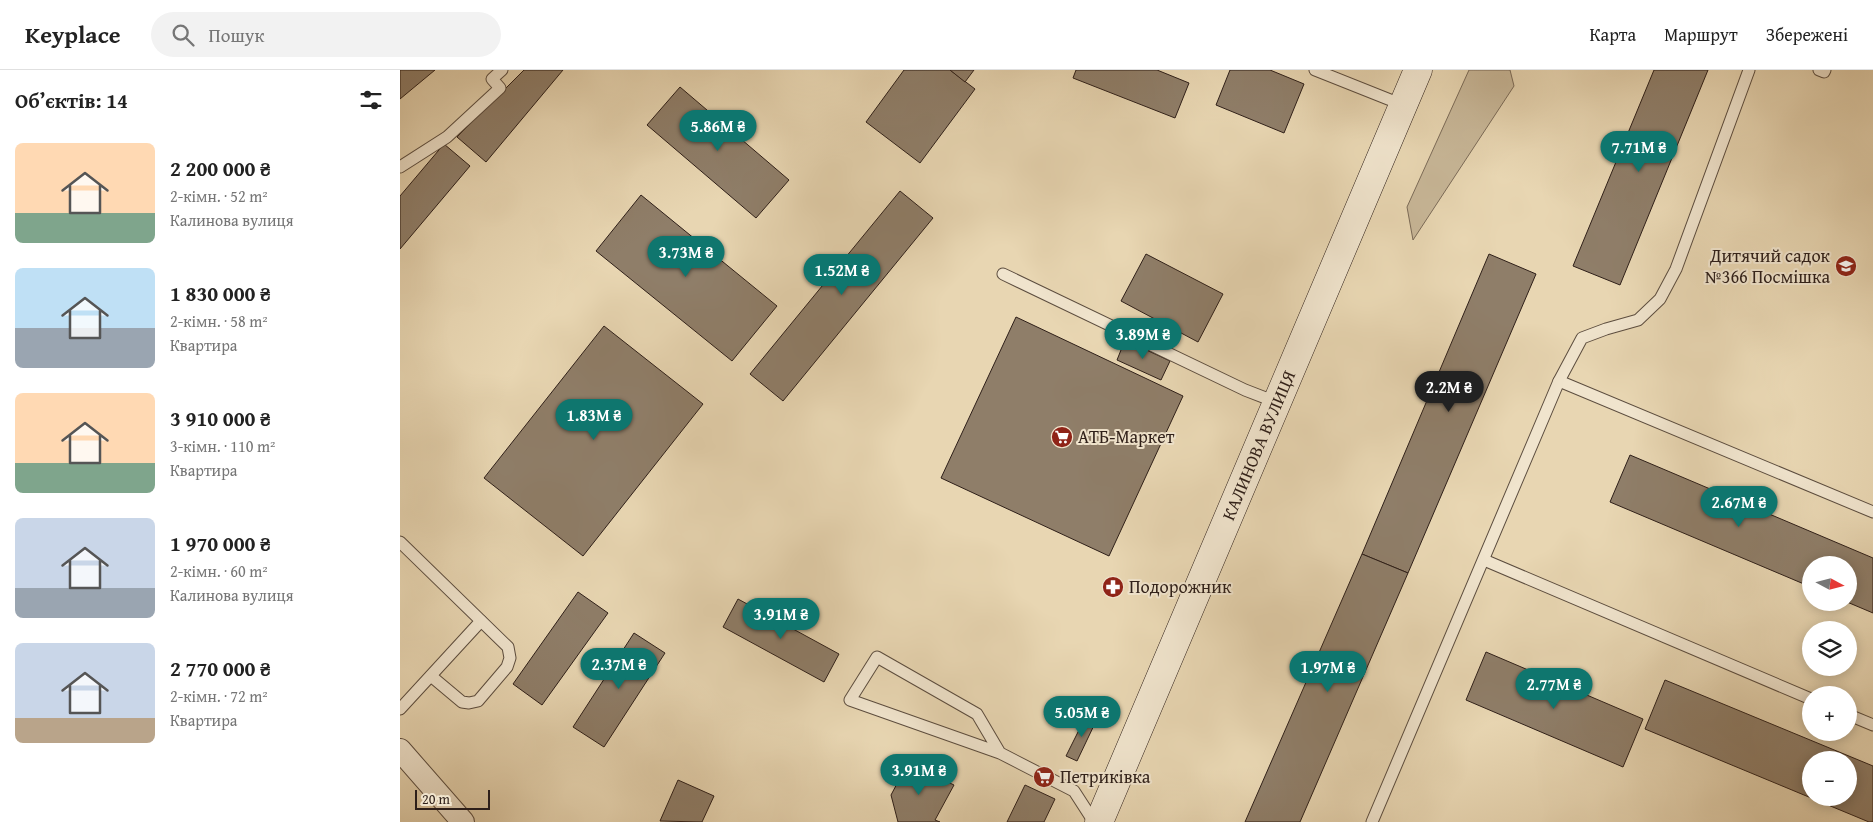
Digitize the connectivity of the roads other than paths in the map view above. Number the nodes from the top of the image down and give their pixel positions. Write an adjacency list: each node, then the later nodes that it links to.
1 (502, 70): 8 (lane)
2 (1315, 70): 7 (lane)
3 (1418, 70): 7 (main road, КАЛИНОВА ВУЛИЦЯ)
4 (1749, 70): 10 (lane)
5 (1819, 70): 6 (lane)
6 (1825, 70)
7 (1403, 105): 11 (main road, КАЛИНОВА ВУЛИЦЯ)
8 (400, 167)
9 (1003, 274): 11 (lane)
10 (1559, 381): 12 (lane); 14 (lane)
11 (1276, 402): 25 (main road, КАЛИНОВА ВУЛИЦЯ)
12 (1873, 512)
13 (400, 542): 15 (lane)
14 (1484, 560): 17 (lane); 26 (lane)
15 (481, 622): 16 (lane); 16 (lane)
16 (431, 676): 18 (lane)
17 (1802, 695)
18 (400, 709)
19 (1857, 718): 20 (lane)
20 (1873, 725)
21 (400, 750): 23 (street)
22 (1000, 753): 22 (lane); 24 (lane)
23 (463, 822)
24 (1094, 822)
25 (1099, 822)
26 (1372, 822)

